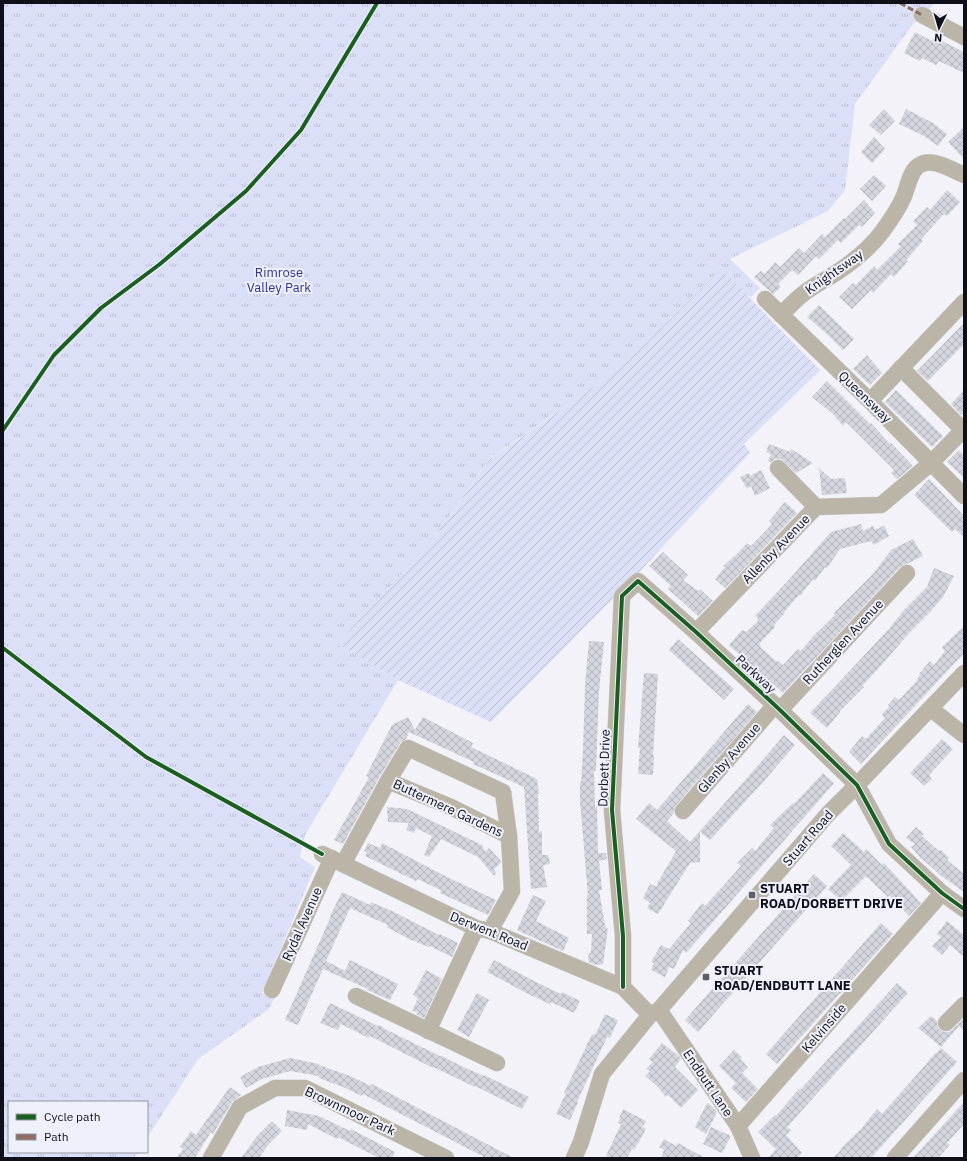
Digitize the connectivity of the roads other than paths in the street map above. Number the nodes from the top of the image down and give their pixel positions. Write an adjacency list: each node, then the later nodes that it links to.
1 (922, 15): 2 (street)
2 (964, 37)
3 (964, 175): 6 (street, Knightsway)
4 (765, 299): 6 (street, Queensway)
5 (964, 302): 7 (street)
6 (781, 315): 8 (street, Queensway)
7 (901, 368): 8 (street); 9 (street)
8 (870, 401): 10 (street, Queensway)
9 (964, 430): 10 (street, Allenby Avenue)
10 (931, 464): 12 (street, Queensway); 13 (street, Allenby Avenue)
11 (778, 468): 13 (street)
12 (964, 496)
13 (816, 507): 16 (street, Allenby Avenue)
14 (907, 574): 18 (street, Rutherglen Avenue)
15 (638, 581): 16 (street, Parkway); 29 (street, Dorbett Drive)
16 (696, 632): 18 (street, Parkway)
17 (964, 673): 19 (street, Stuart Road)
18 (777, 708): 22 (street, Parkway); 23 (street, Glenby Avenue)
19 (931, 709): 20 (street); 22 (street, Stuart Road)
20 (964, 735)
21 (388, 781): 24 (street, Buttermere Gardens); 24 (street, Buttermere Gardens); 25 (street, Buttermere Gardens)
22 (857, 785): 26 (street, Parkway); 33 (street, Stuart Road)
23 (683, 811)
24 (508, 836): 28 (street, Buttermere Gardens)
25 (332, 859): 28 (street, Derwent Road); 30 (street, Rydal Avenue)
26 (942, 893): 27 (street, Parkway); 38 (street, Kelvinside)
27 (964, 909)
28 (483, 930): 29 (street, Derwent Road); 35 (street, Buttermere Gardens)
29 (623, 987): 33 (street, Derwent Road)
30 (272, 990)
31 (356, 996): 35 (street)
32 (964, 1005): 34 (street)
33 (654, 1013): 38 (street, Endbutt Lane); 41 (street, Stuart Road)
34 (946, 1023)
35 (428, 1031): 36 (street)
36 (497, 1063)
37 (964, 1080): 43 (street)
38 (738, 1126): 42 (street, Endbutt Lane)
39 (435, 1156): 40 (street, Brownmoor Park)
40 (211, 1158)
41 (574, 1158)
42 (752, 1158)
43 (895, 1158)

